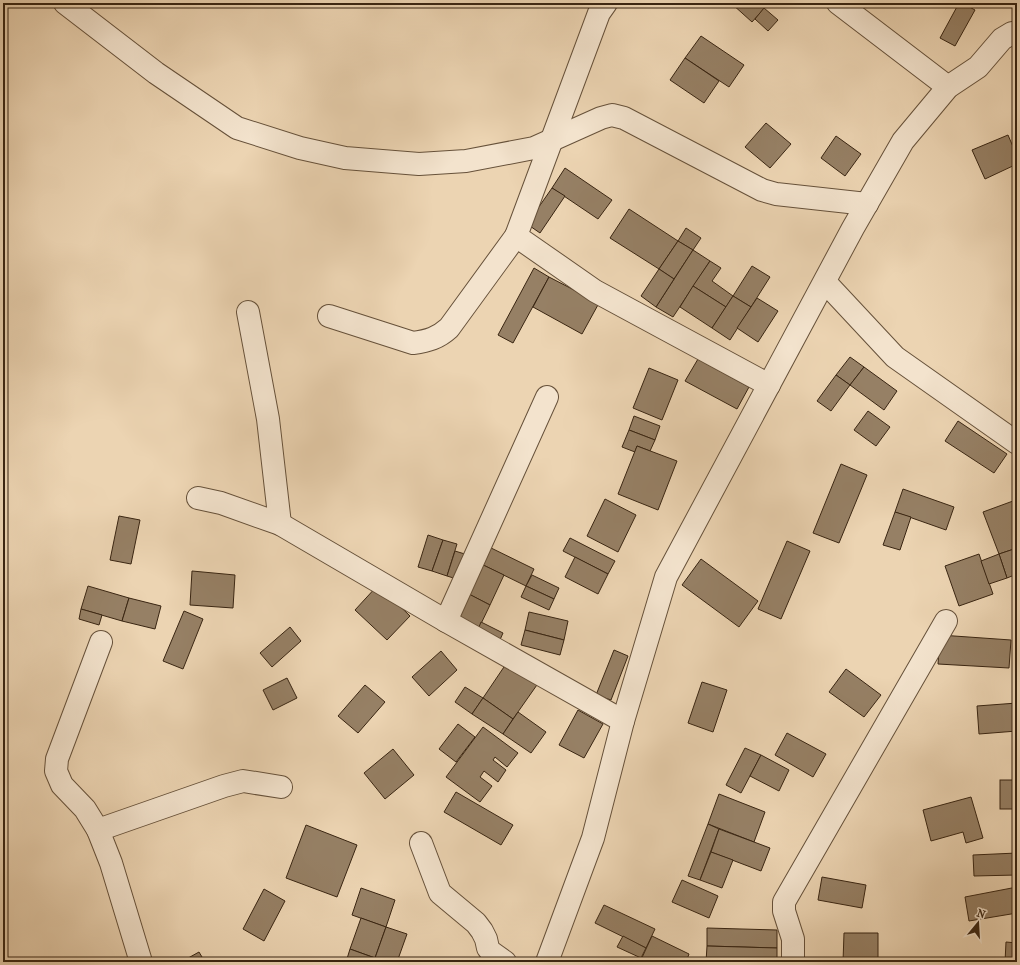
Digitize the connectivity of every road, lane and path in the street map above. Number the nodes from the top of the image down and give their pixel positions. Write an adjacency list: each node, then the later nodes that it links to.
1 (65, 3): 6 (street)
2 (606, 3): 6 (street)
3 (838, 3): 5 (street)
4 (1017, 34): 5 (street)
5 (948, 87): 7 (street)
6 (552, 140): 7 (street); 8 (street)
7 (867, 204): 9 (street)
8 (516, 236): 11 (street); 12 (street)
9 (825, 282): 12 (street); 14 (street)
10 (248, 312): 16 (street)
11 (329, 316)
12 (769, 385): 20 (street)
13 (547, 397): 17 (street)
14 (1017, 443)
15 (198, 498): 16 (street)
16 (280, 524): 17 (street)
17 (446, 621): 20 (street)
18 (946, 621): 27 (street)
19 (101, 642): 22 (street)
20 (623, 721): 26 (street)
21 (281, 787): 22 (street)
22 (98, 830): 24 (street)
23 (421, 843): 25 (street)
24 (141, 962)
25 (505, 962)
26 (547, 962)
27 (793, 962)

